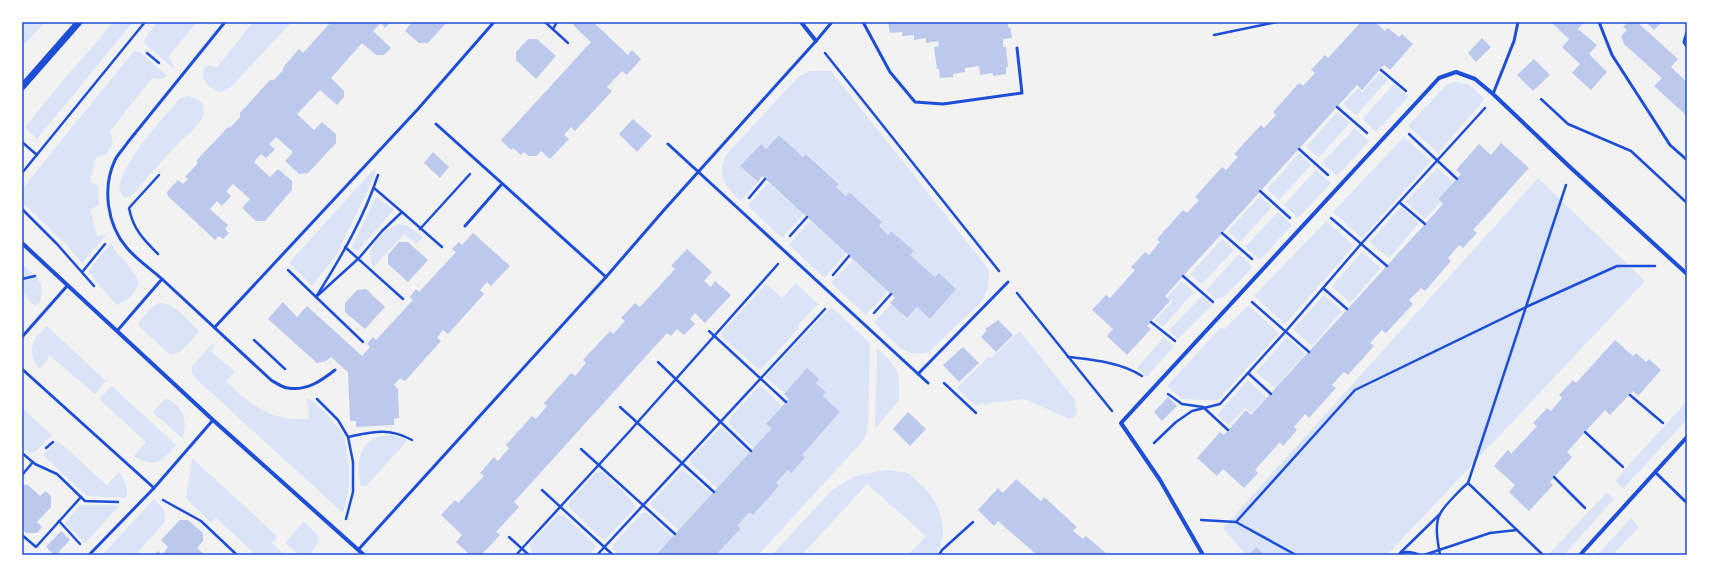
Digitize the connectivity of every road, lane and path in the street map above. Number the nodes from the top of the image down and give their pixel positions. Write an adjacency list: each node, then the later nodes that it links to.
1 (79, 22): 23 (street)
2 (145, 22): 35 (path)
3 (225, 22): 78 (lane)
4 (494, 22): 33 (lane)
5 (545, 22): 13 (path)
6 (557, 22): 13 (path)
7 (801, 22): 16 (street)
8 (832, 22): 16 (lane)
9 (863, 22): 19 (lane)
10 (1277, 22): 15 (path)
11 (1518, 22): 24 (lane)
12 (1600, 23): 37 (lane)
13 (553, 29): 17 (path)
14 (1687, 32): 18 (lane)
15 (1214, 36)
16 (816, 41): 40 (lane); 79 (path)
17 (568, 43)
18 (1687, 47)
19 (1017, 48)
20 (147, 53): 21 (path)
21 (159, 63)
22 (1381, 70): 26 (path)
23 (22, 88)
24 (1494, 94): 26 (street); 36 (path); 39 (street)
25 (1542, 99): 50 (path)
26 (1418, 101): 28 (street)
27 (1337, 107): 31 (path)
28 (1398, 123): 31 (street); 36 (path)
29 (436, 124): 38 (lane)
30 (22, 142): 35 (path)
31 (1379, 143): 46 (street)
32 (668, 144): 40 (lane)
33 (385, 145): 47 (path); 93 (lane)
34 (1299, 148): 46 (path)
35 (37, 155): 41 (path)
36 (1437, 160): 44 (path); 49 (path)
37 (1687, 160)
38 (479, 164): 45 (lane); 58 (path)
39 (1571, 168): 70 (street); 88 (path)
40 (699, 172): 52 (lane); 77 (lane)
41 (22, 173)
42 (159, 175): 68 (path)
43 (765, 179): 52 (path)
44 (1457, 179)
45 (501, 185): 56 (lane); 77 (lane)
46 (1340, 186): 51 (street)
47 (374, 188): 53 (path); 63 (path)
48 (1260, 191): 57 (path)
49 (1399, 202): 55 (path); 61 (path)
50 (1687, 203)
51 (1319, 208): 57 (street); 61 (path)
52 (739, 209): 65 (lane)
53 (402, 212): 58 (path); 69 (path)
54 (807, 217): 65 (path)
55 (1425, 224)
56 (465, 226)
57 (1301, 228): 73 (street)
58 (420, 229): 64 (path)
59 (1222, 233): 73 (path)
60 (22, 243): 80 (street)
61 (1361, 244): 71 (path); 82 (path)
62 (102, 246): 74 (path)
63 (345, 247): 69 (path); 85 (path)
64 (442, 247)
65 (781, 247): 66 (lane)
66 (788, 254): 81 (lane); 97 (path)
67 (849, 256): 81 (path)
68 (162, 258)
69 (359, 258): 85 (path); 87 (path)
70 (1678, 265): 75 (street); 88 (path)
71 (1387, 266)
72 (285, 267): 85 (path)
73 (1264, 269): 83 (street)
74 (83, 271)
75 (1687, 274)
76 (1183, 276): 90 (path)
77 (606, 277): 168 (lane)
78 (162, 279): 93 (lane); 94 (lane)
79 (1008, 282): 103 (path); 108 (lane)
80 (67, 286): 94 (street); 98 (lane)
81 (823, 286): 86 (lane)
82 (1323, 288): 89 (path); 96 (path)
83 (1242, 293): 90 (street); 96 (path)
84 (891, 294): 92 (path)
85 (316, 297): 100 (path)
86 (835, 297): 92 (lane); 110 (path)
87 (403, 299)
88 (1526, 307): 143 (path); 159 (path)
89 (1347, 310)
90 (1224, 312): 101 (street)
91 (1151, 322): 101 (path)
92 (864, 324): 108 (lane)
93 (215, 327): 113 (lane)
94 (117, 331): 120 (street)
95 (709, 331): 97 (path)
96 (1286, 331): 102 (path); 107 (path)
97 (714, 336): 109 (path); 110 (path)
98 (22, 337)
99 (250, 337): 113 (path)
100 (363, 342)
101 (1187, 352): 112 (street)
102 (1308, 352)
103 (1068, 357): 112 (path); 123 (path)
104 (658, 362): 109 (path)
105 (22, 369): 144 (lane)
106 (335, 370): 113 (lane)
107 (1248, 373): 114 (path); 118 (path)
108 (918, 374): 111 (lane)
109 (676, 379): 121 (path); 122 (path)
110 (761, 379): 116 (path); 121 (path)
111 (927, 382): 119 (path)
112 (1156, 386): 118 (path); 123 (street)
113 (306, 388): 127 (path)
114 (1271, 394)
115 (1630, 394): 124 (path)
116 (786, 402)
117 (620, 407): 122 (path)
118 (1203, 407): 125 (path); 134 (path)
119 (976, 413)
120 (213, 420): 144 (lane); 168 (street)
121 (720, 422): 133 (path); 137 (path)
122 (637, 423): 137 (path); 138 (path)
123 (1122, 423): 134 (street)
124 (1663, 423)
125 (1228, 430)
126 (1585, 432): 139 (path)
127 (348, 437): 129 (path); 157 (path)
128 (1687, 437): 140 (street)
129 (412, 440)
130 (53, 442): 131 (path)
131 (46, 448)
132 (581, 449): 138 (path)
133 (751, 451)
134 (1140, 451): 155 (street)
135 (22, 453): 136 (path)
136 (33, 462): 141 (path); 147 (path)
137 (682, 463): 146 (path); 151 (path)
138 (599, 464): 151 (path); 152 (path)
139 (1623, 467)
140 (1655, 472): 150 (lane); 184 (street)
141 (22, 475)
142 (1554, 477): 153 (path)
143 (1468, 483): 154 (path); 160 (path)
144 (154, 488): 171 (lane)
145 (542, 490): 152 (path)
146 (714, 492)
147 (81, 496): 148 (path); 156 (path)
148 (95, 501)
149 (165, 502): 172 (path)
150 (1687, 503)
151 (644, 504): 161 (path); 165 (path)
152 (560, 506): 165 (path); 166 (path)
153 (1585, 508)
154 (1440, 514): 167 (path); 169 (path)
155 (1182, 519): 159 (path); 179 (street)
156 (59, 521): 162 (path); 164 (path)
157 (345, 521)
158 (973, 522): 178 (path)
159 (1236, 522): 180 (path)
160 (1517, 530): 167 (path); 170 (path)
161 (676, 534)
162 (22, 535)
163 (509, 537): 166 (path)
164 (82, 546)
165 (604, 547): 176 (path); 177 (path)
166 (522, 548): 174 (path); 175 (path)
167 (1439, 549): 182 (path); 183 (path)
168 (358, 550): 173 (street)
169 (1399, 554): 181 (path)
170 (1542, 554)
171 (89, 555)
172 (237, 555)
173 (364, 555)
174 (516, 555)
175 (529, 555)
176 (597, 555)
177 (613, 555)
178 (939, 555)
179 (1203, 555)
180 (1296, 555)
181 (1420, 555)
182 (1424, 555)
183 (1440, 555)
184 (1580, 555)

